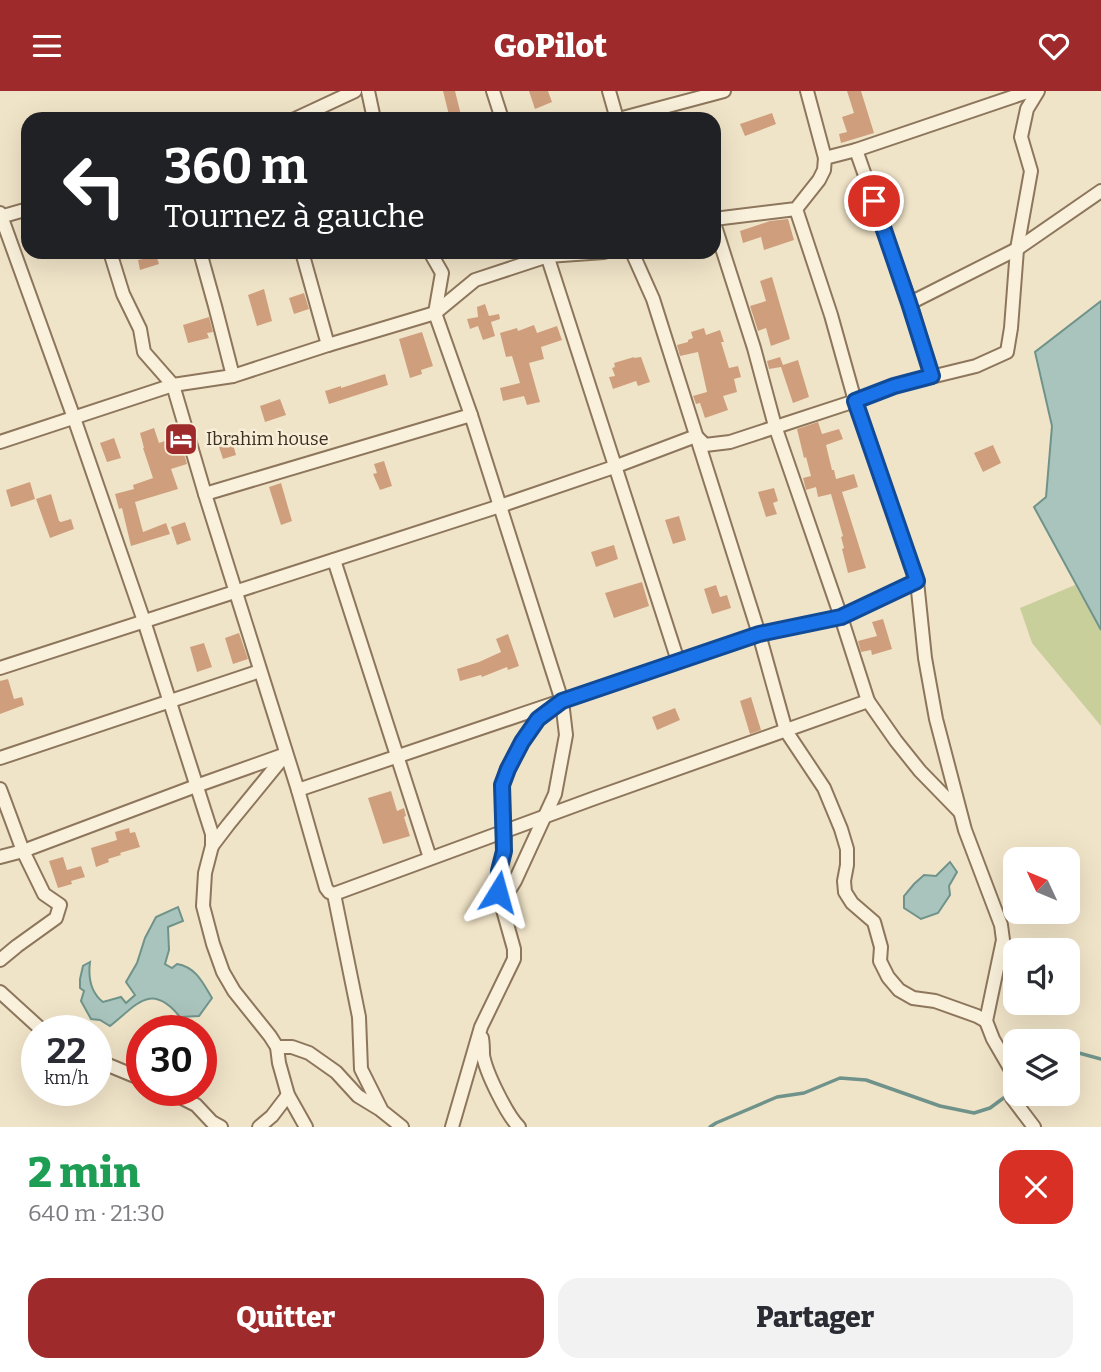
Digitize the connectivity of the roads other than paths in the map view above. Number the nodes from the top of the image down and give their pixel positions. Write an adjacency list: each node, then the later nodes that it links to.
1 (355, 91): 9 (street)
2 (368, 91): 10 (street)
3 (493, 91): 11 (street)
4 (608, 91): 12 (street)
5 (724, 91): 13 (street)
6 (807, 91): 15 (street)
7 (1030, 91): 14 (street)
8 (1038, 91): 22 (street)
9 (310, 112)
10 (372, 112)
11 (500, 112)
12 (616, 112)
13 (644, 112)
14 (856, 150): 15 (street); 30 (street)
15 (825, 158): 17 (street)
16 (1101, 191): 22 (street)
17 (796, 209): 20 (street); 36 (street)
18 (21, 211): 19 (street)
19 (0, 216): 38 (street)
20 (721, 220)
21 (721, 243): 39 (street)
22 (1017, 249): 30 (street); 34 (street)
23 (112, 259): 35 (street)
24 (202, 259): 33 (street)
25 (304, 259): 32 (street)
26 (434, 259): 31 (street)
27 (533, 259): 31 (street)
28 (549, 259): 42 (street)
29 (635, 259): 40 (street)
30 (909, 303): 34 (street)
31 (435, 313): 32 (street); 37 (street)
32 (328, 345): 33 (street)
33 (233, 376): 35 (street)
34 (932, 376): 36 (street)
35 (173, 385): 38 (street); 43 (street)
36 (855, 401): 39 (street); 46 (street)
37 (471, 415): 43 (street); 44 (street)
38 (74, 418): 41 (street); 49 (street)
39 (775, 426): 40 (street); 48 (street)
40 (696, 436): 42 (street); 50 (street)
41 (0, 442)
42 (614, 467): 44 (street); 51 (street)
43 (205, 494): 47 (street)
44 (500, 506): 45 (street); 55 (street)
45 (334, 560): 47 (street); 59 (street)
46 (917, 581): 48 (street); 64 (street)
47 (235, 592): 49 (street); 53 (street)
48 (841, 617): 50 (street); 56 (street)
49 (144, 621): 52 (street); 54 (street)
50 (759, 634): 51 (street); 57 (street)
51 (678, 661): 55 (street)
52 (0, 668)
53 (260, 671): 54 (street); 58 (street)
54 (170, 701): 60 (street); 61 (street)
55 (562, 701): 59 (street); 65 (street); 66 (street)
56 (867, 701): 57 (street); 64 (street)
57 (786, 731): 65 (street); 76 (street)
58 (286, 754): 61 (street); 63 (street); 67 (street)
59 (398, 756): 63 (street); 70 (street)
60 (0, 758)
61 (196, 786): 67 (street); 68 (street)
62 (0, 789): 68 (street)
63 (298, 790): 71 (street)
64 (961, 814): 76 (street)
65 (544, 817): 66 (street); 72 (street)
66 (505, 831): 70 (street); 72 (street)
67 (212, 846): 78 (street)
68 (23, 851): 69 (street); 73 (street)
69 (0, 857)
70 (430, 858): 71 (street)
71 (334, 894): 81 (street)
72 (501, 903): 77 (street)
73 (0, 960)
74 (0, 992): 75 (street)
75 (25, 1015)
76 (986, 1021): 88 (street)
77 (481, 1027): 86 (street); 87 (street)
78 (277, 1047): 79 (street); 81 (street)
79 (288, 1095): 83 (street); 84 (street)
80 (197, 1106): 82 (street)
81 (382, 1111): 85 (street)
82 (221, 1127)
83 (259, 1127)
84 (306, 1127)
85 (402, 1127)
86 (453, 1127)
87 (519, 1127)
88 (1034, 1127)

